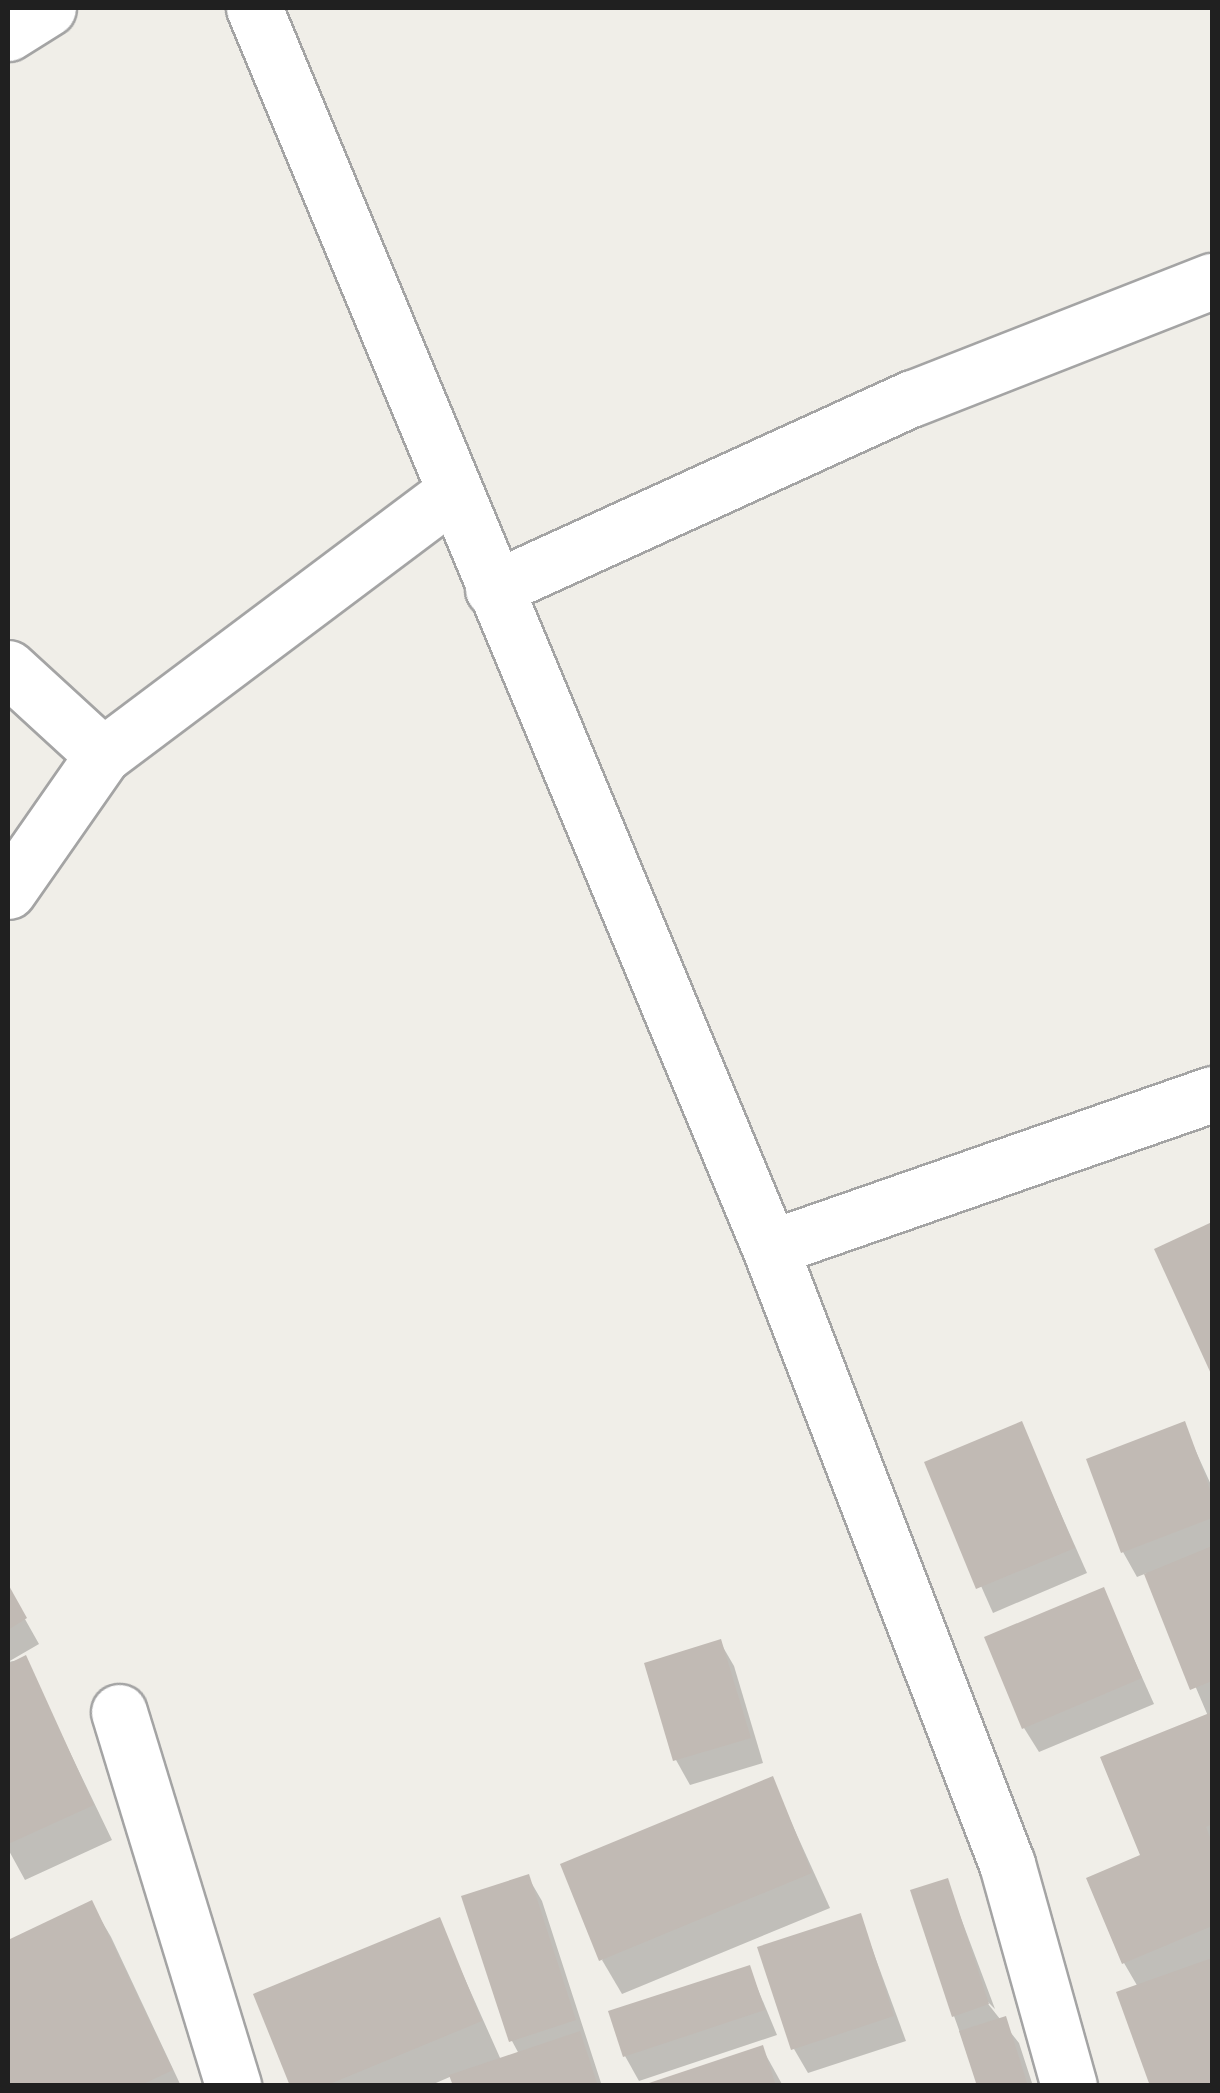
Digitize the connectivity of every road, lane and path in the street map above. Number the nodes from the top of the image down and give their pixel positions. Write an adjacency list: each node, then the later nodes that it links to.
1 (48, 8): 3 (street)
2 (254, 8): 5 (street)
3 (8, 34)
4 (1212, 281): 6 (street)
5 (454, 491): 6 (street); 8 (street)
6 (493, 589): 11 (street)
7 (8, 668): 8 (street)
8 (104, 755): 9 (street)
9 (8, 891)
10 (1212, 1094): 11 (street)
11 (770, 1248): 14 (street)
12 (119, 1712): 13 (street)
13 (234, 2086)
14 (1069, 2086)

